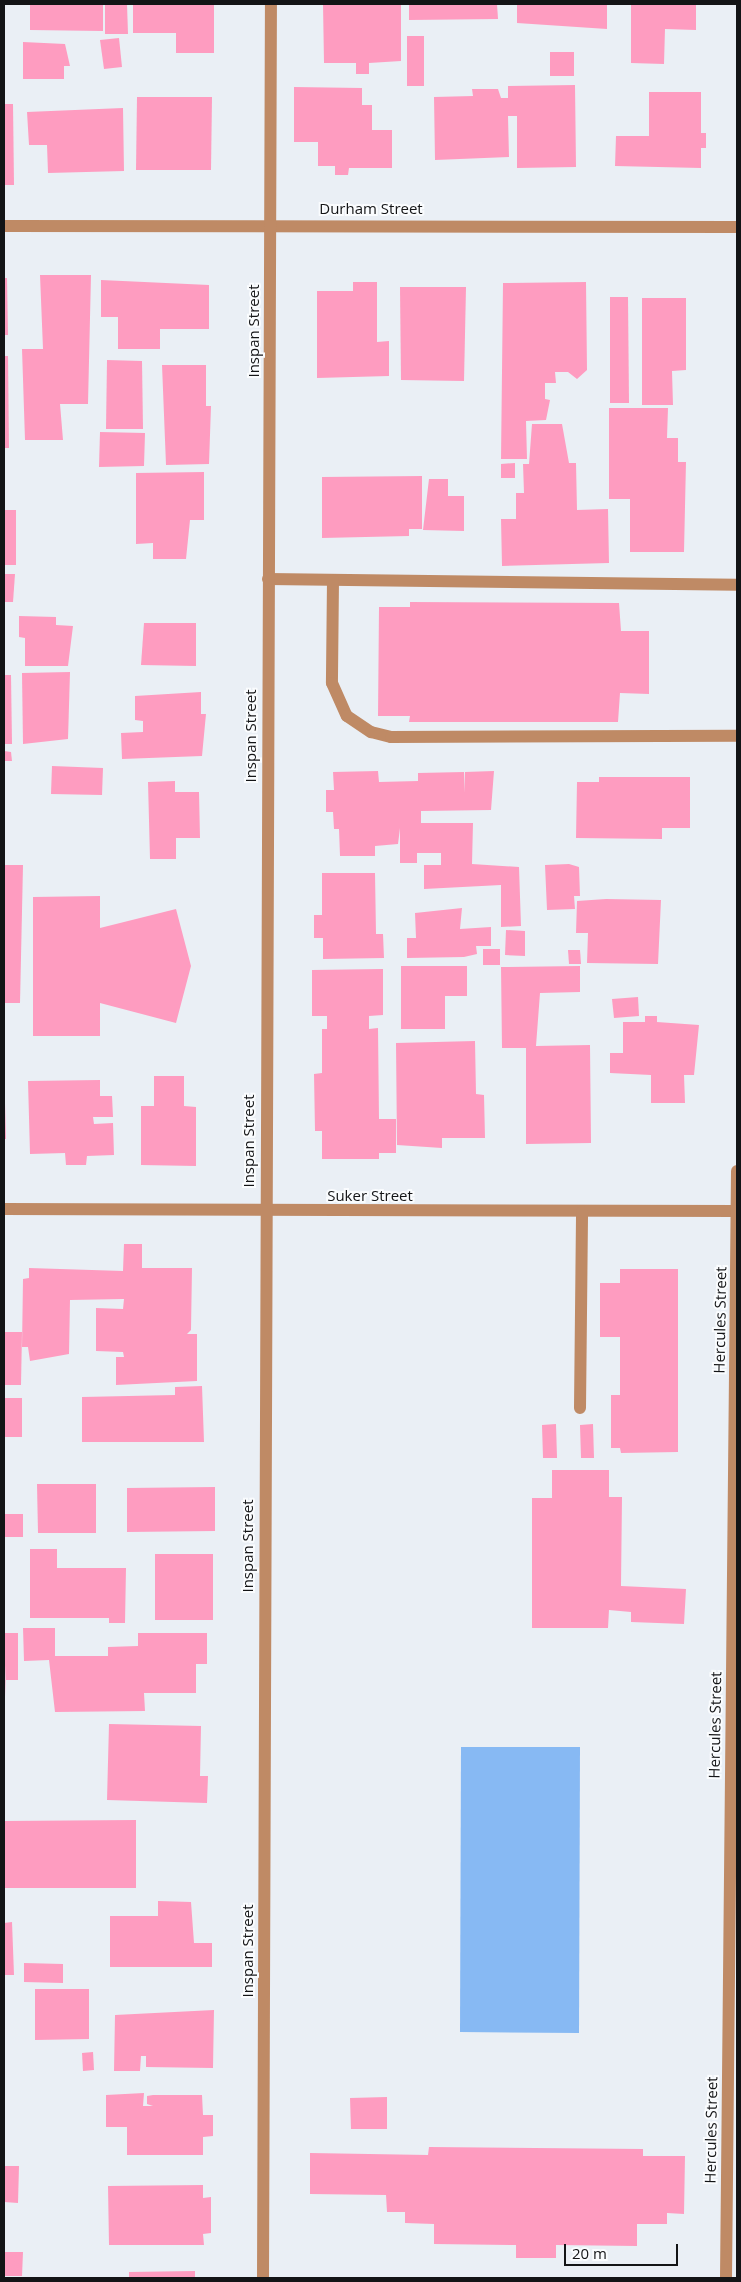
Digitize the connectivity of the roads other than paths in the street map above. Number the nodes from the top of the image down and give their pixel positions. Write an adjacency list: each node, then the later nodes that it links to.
1 (272, 4): 2 (street, Inspan Street)
2 (271, 224): 3 (street, Durham Street); 4 (street, Durham Street); 5 (street, Inspan Street)
3 (4, 226)
4 (737, 227)
5 (268, 579): 6 (street); 13 (street, Inspan Street)
6 (333, 580): 7 (street); 8 (street)
7 (737, 585)
8 (737, 736)
9 (737, 1171): 11 (street, Hercules Street)
10 (4, 1209): 13 (street, Suker Street)
11 (737, 1211): 12 (street, Suker Street); 16 (street, Hercules Street)
12 (582, 1212): 13 (street, Suker Street); 14 (street)
13 (264, 1213): 15 (street, Inspan Street)
14 (580, 1408)
15 (263, 2278)
16 (726, 2278)

